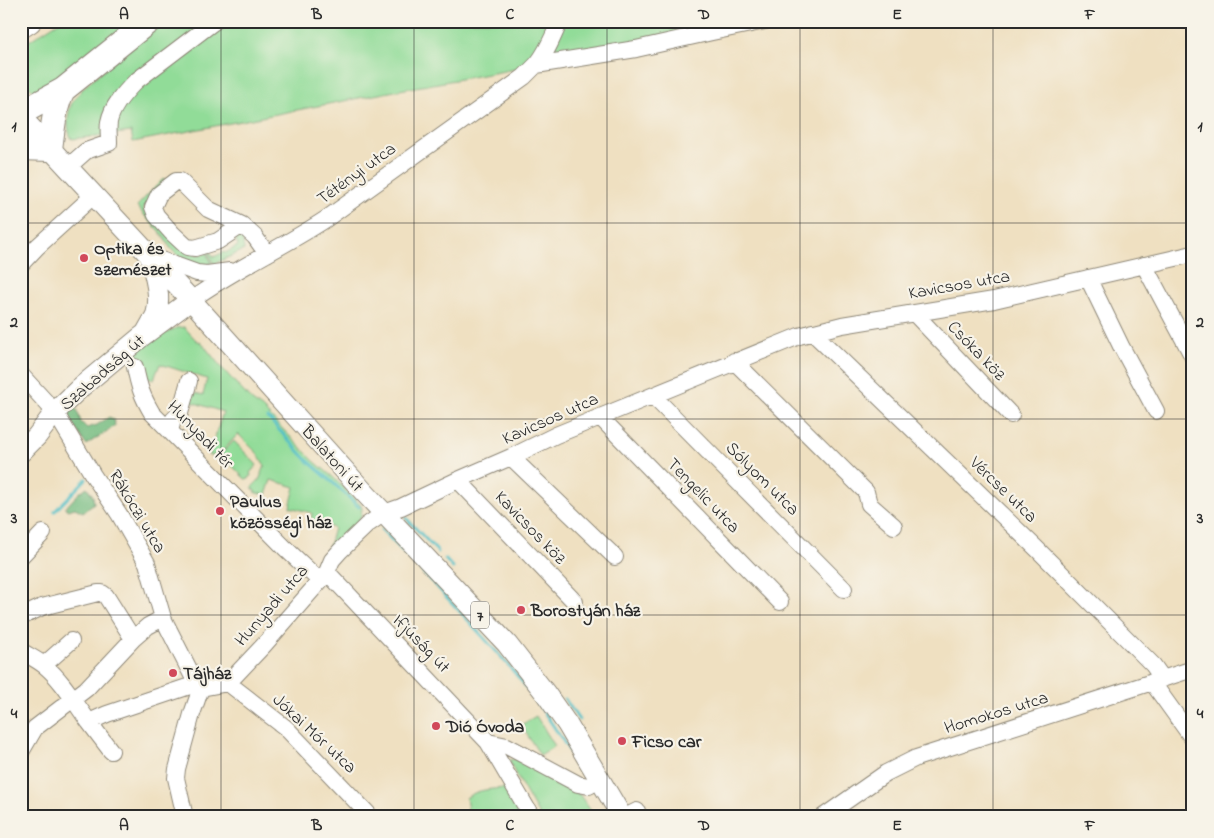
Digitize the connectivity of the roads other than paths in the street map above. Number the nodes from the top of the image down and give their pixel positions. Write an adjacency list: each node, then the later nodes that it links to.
1 (29, 21): 6 (highway)
2 (149, 21): 8 (highway)
3 (215, 21): 13 (street)
4 (560, 21): 7 (street, Tétényi utca)
5 (764, 21): 7 (street)
6 (21, 26)
7 (536, 65): 16 (street, Tétényi utca)
8 (63, 90): 9 (highway); 12 (highway)
9 (21, 113)
10 (21, 117): 12 (main road, Balatoni út / 7)
11 (21, 148): 12 (highway)
12 (50, 149): 13 (main road, Balatoni út / 7)
13 (68, 167): 14 (main road, Balatoni út / 7)
14 (94, 195): 18 (main road, Balatoni út / 7); 19 (street)
15 (242, 225): 15 (street); 16 (street)
16 (267, 254): 21 (street, Tétényi utca)
17 (1193, 254): 20 (street, Kavicsos utca)
18 (150, 256): 21 (street); 23 (main road, Balatoni út / 7); 26 (main road)
19 (21, 264)
20 (1144, 265): 22 (street, Kavicsos utca); 27 (street)
21 (237, 271): 23 (street, Tétényi utca)
22 (1088, 278): 24 (street, Kavicsos utca); 33 (street)
23 (191, 300): 26 (main road, Szabadság út); 41 (main road, Balatoni út / 7)
24 (914, 313): 25 (street, Kavicsos utca); 35 (street, Csóka köz)
25 (812, 332): 28 (street, Kavicsos utca); 57 (street, Vércse utca)
26 (146, 333): 34 (main road, Szabadság út)
27 (1193, 357)
28 (734, 361): 32 (street, Kavicsos utca); 42 (street)
29 (135, 367): 37 (street, Hunyadi tér)
30 (21, 375): 34 (street, Rákóczi utca)
31 (188, 381): 37 (street)
32 (653, 396): 36 (street, Kavicsos utca); 47 (street, Sólyom utca)
33 (1156, 411)
34 (55, 412): 38 (main road, Szabadság út); 51 (street, Rákóczi utca)
35 (1011, 415)
36 (600, 417): 39 (street, Kavicsos utca); 49 (street, Tengelic utca)
37 (170, 431): 46 (street, Hunyadi tér)
38 (21, 452)
39 (512, 457): 40 (street, Kavicsos utca); 45 (street)
40 (458, 480): 41 (street, Kavicsos utca); 48 (street, Kavicsos köz)
41 (384, 513): 46 (street, Hunyadi utca); 66 (main road, Balatoni út / 7)
42 (894, 526)
43 (44, 533): 44 (street)
44 (21, 556)
45 (615, 557)
46 (324, 577): 58 (street, Hunyadi utca); 63 (street, Ifjúság út)
47 (844, 590)
48 (575, 602)
49 (780, 602)
50 (21, 618): 52 (street)
51 (163, 618): 52 (street); 59 (street, Rákóczi utca)
52 (133, 639): 60 (street)
53 (71, 642): 55 (street)
54 (21, 651): 55 (street)
55 (44, 665): 60 (street)
56 (1193, 669): 57 (street, Homokos utca)
57 (1158, 680): 62 (street, Vércse utca); 69 (street, Homokos utca)
58 (228, 683): 59 (street); 72 (street, Jókai Mór utca)
59 (202, 688): 61 (street); 71 (street)
60 (74, 698): 61 (street); 65 (street)
61 (89, 722): 64 (street)
62 (1193, 739)
63 (488, 742): 66 (street); 73 (street, Ifjúság út)
64 (111, 751)
65 (21, 752)
66 (600, 779): 68 (main road, Balatoni út / 7)
67 (21, 813): 70 (street)
68 (628, 815)
69 (829, 815)
70 (23, 817)
71 (185, 817)
72 (371, 817)
73 (532, 817)

